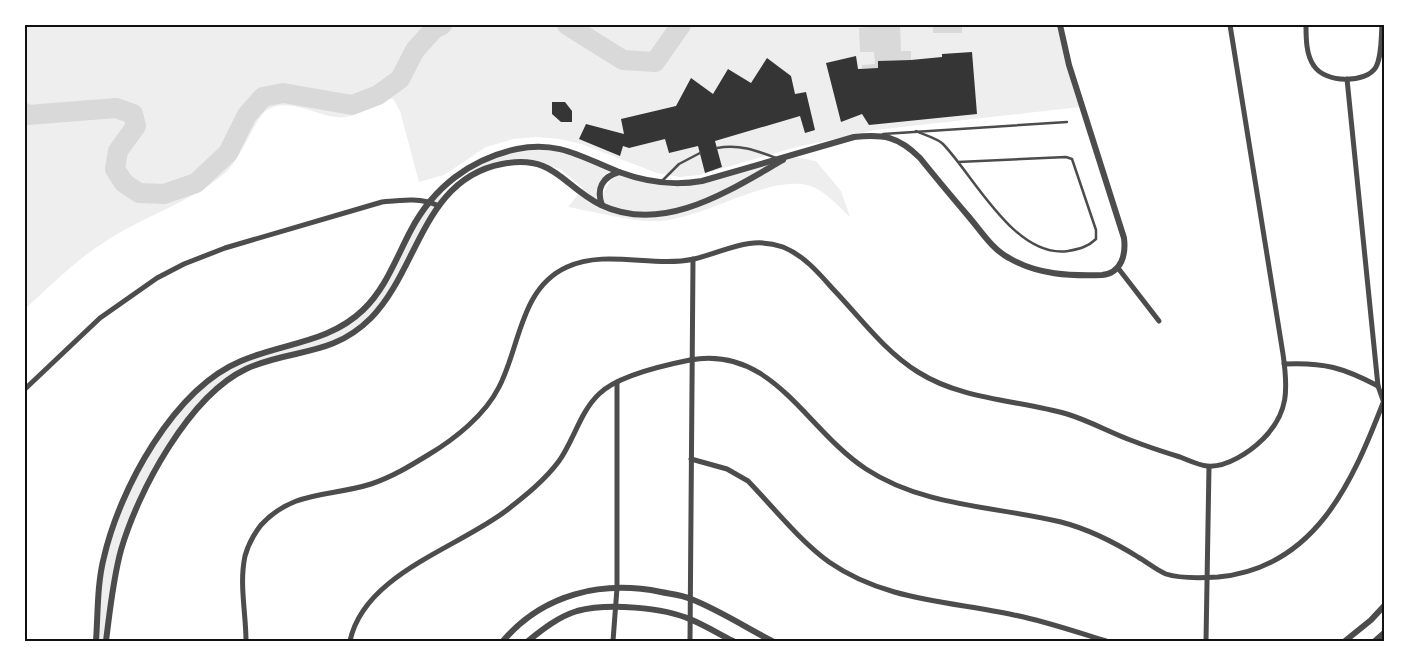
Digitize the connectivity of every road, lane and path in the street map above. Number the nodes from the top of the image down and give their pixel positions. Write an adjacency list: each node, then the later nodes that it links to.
1 (1060, 25): 20 (street)
2 (1230, 25): 23 (street)
3 (1306, 25): 5 (street)
4 (1382, 25): 5 (street)
5 (1347, 79): 25 (street)
6 (1067, 122): 7 (lane)
7 (916, 131): 8 (lane); 13 (lane)
8 (874, 135): 11 (street); 20 (street)
9 (717, 148): 12 (lane)
10 (700, 154): 15 (lane)
11 (793, 154): 12 (street); 17 (street)
12 (777, 158): 15 (street)
13 (958, 162): 13 (lane)
14 (619, 172): 15 (street); 16 (street); 17 (street)
15 (661, 182)
16 (429, 201): 18 (street); 26 (street); 37 (street)
17 (602, 205): 18 (street)
18 (438, 206): 38 (street)
19 (694, 259): 22 (street); 29 (street); 39 (street)
20 (1118, 268): 21 (street)
21 (1159, 321)
22 (691, 360): 24 (street); 28 (street); 30 (street)
23 (1284, 364): 25 (street); 29 (street)
24 (617, 382): 31 (street); 40 (street)
25 (1378, 386): 27 (street)
26 (25, 390)
27 (1384, 403): 30 (street)
28 (691, 459): 32 (street); 47 (street)
29 (1209, 467): 30 (street)
30 (1206, 578): 48 (street)
31 (616, 588): 32 (street); 33 (street); 41 (street)
32 (690, 598): 35 (street); 46 (street)
33 (615, 606): 35 (street); 42 (street); 43 (street)
34 (1384, 606): 49 (street)
35 (690, 619): 44 (street); 45 (street)
36 (1384, 633): 50 (street)
37 (96, 641)
38 (106, 641)
39 (246, 641)
40 (350, 641)
41 (503, 641)
42 (528, 641)
43 (614, 641)
44 (690, 641)
45 (733, 641)
46 (772, 641)
47 (1106, 641)
48 (1206, 641)
49 (1345, 641)
50 (1375, 641)

